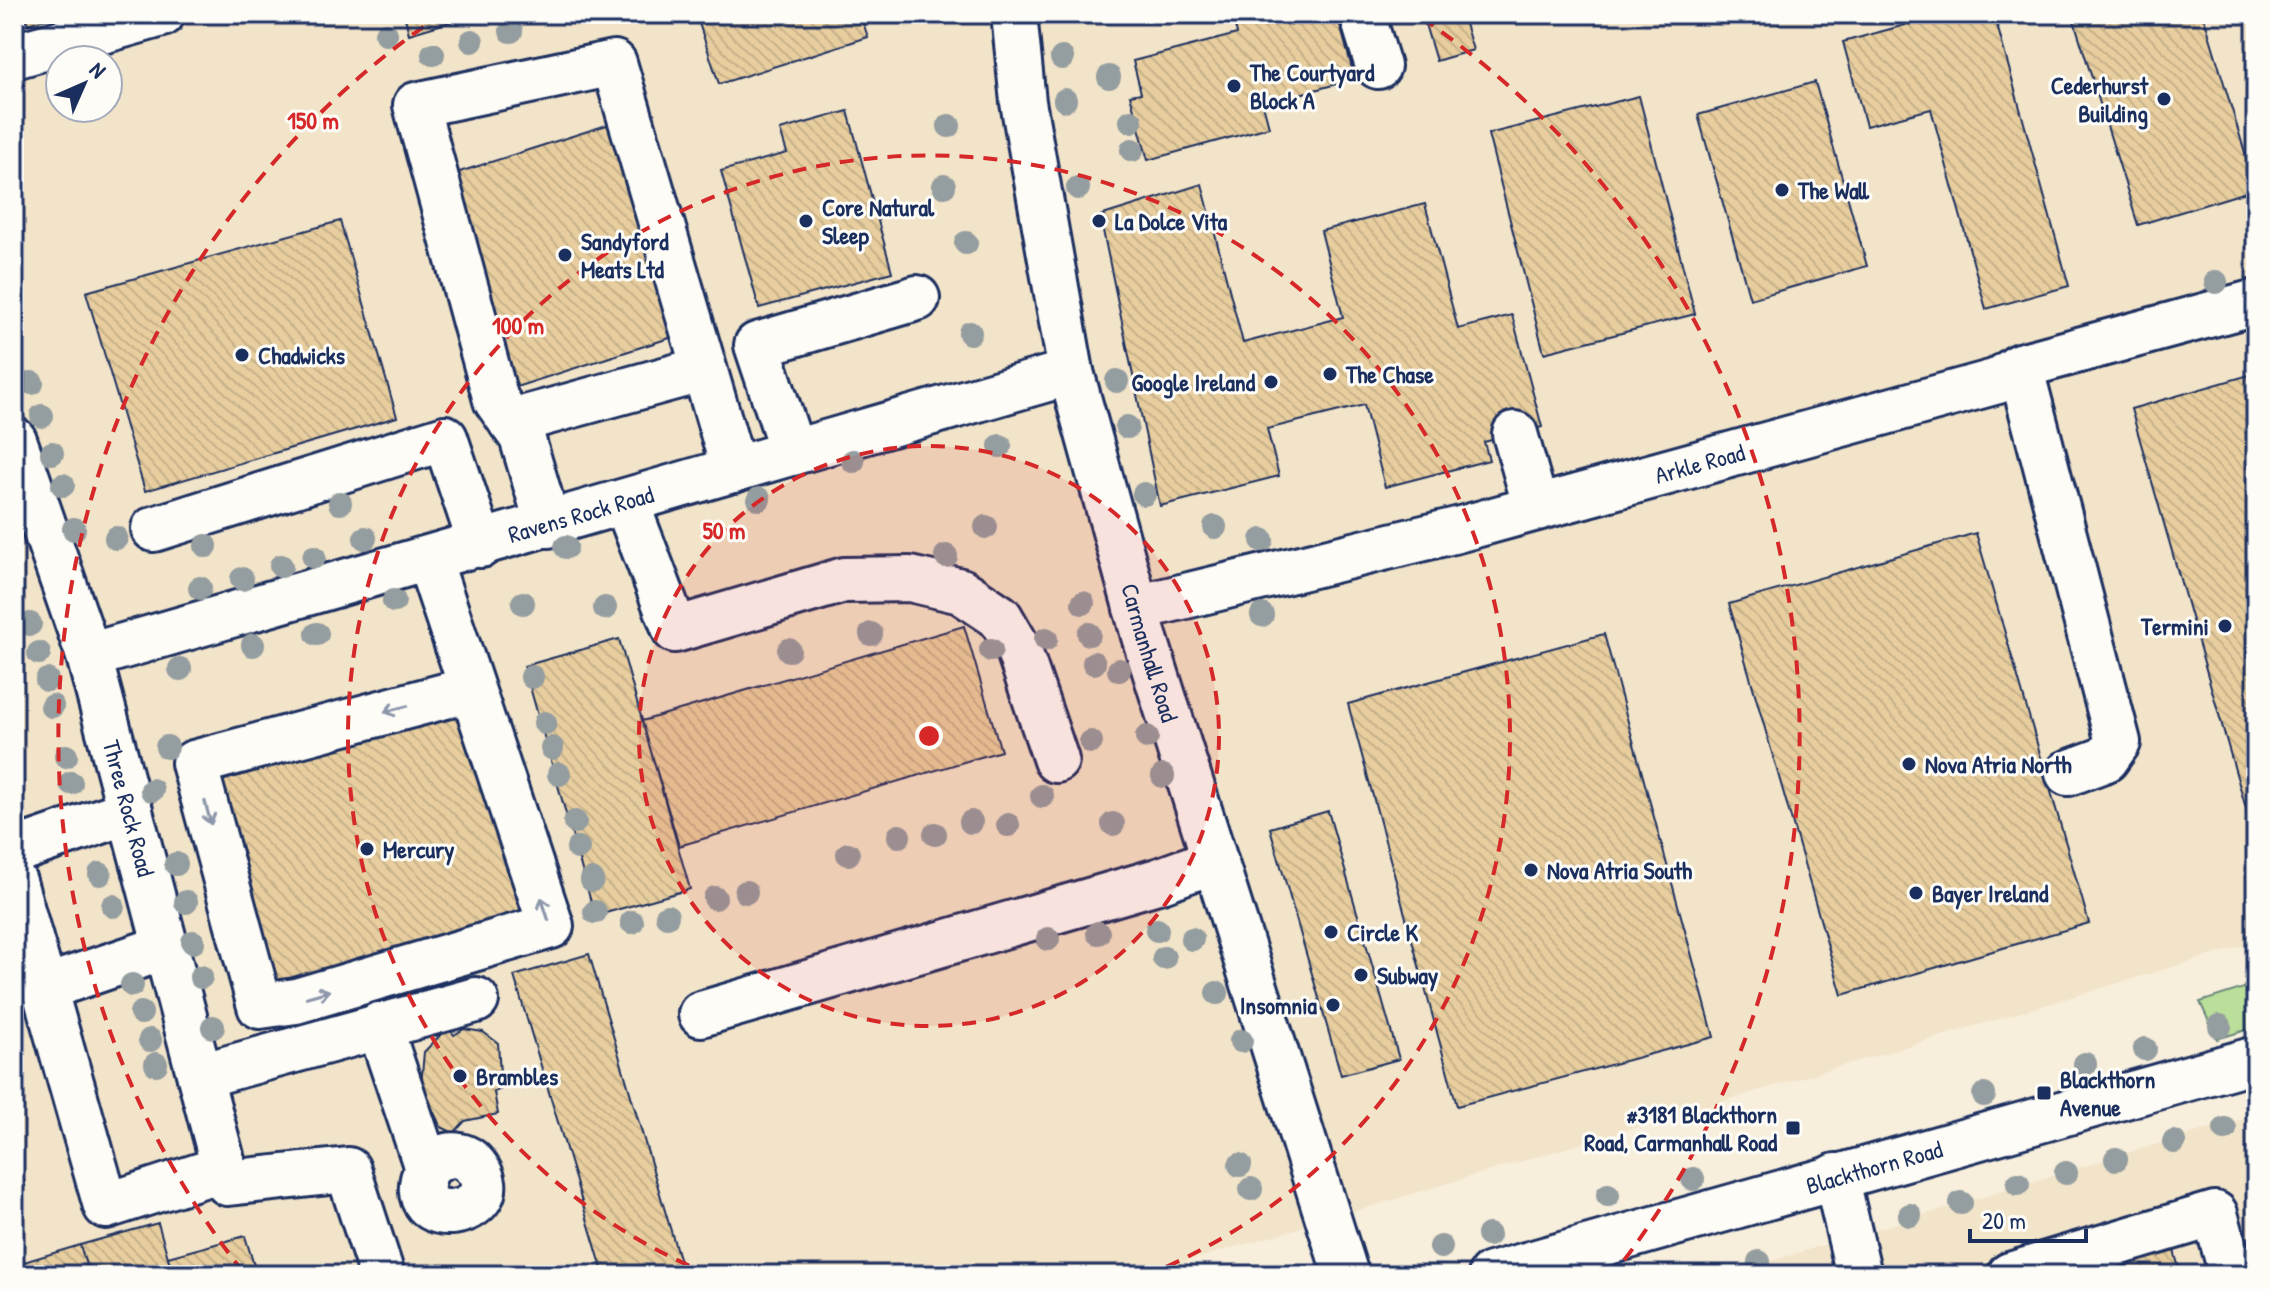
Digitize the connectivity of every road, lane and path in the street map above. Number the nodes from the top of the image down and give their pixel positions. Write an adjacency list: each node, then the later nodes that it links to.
1 (162, 14): 4 (street)
2 (1014, 14): 10 (street, Carmanhall Road)
3 (1362, 14): 5 (street)
4 (14, 56)
5 (1378, 66)
6 (917, 298): 14 (street)
7 (2256, 302): 8 (street, Arkle Road)
8 (2020, 366): 17 (street, Arkle Road); 27 (street)
9 (704, 369): 11 (street); 11 (street); 15 (street)
10 (1071, 372): 14 (street, Ravens Rock Road); 23 (street, Carmanhall Road)
11 (511, 422): 18 (street)
12 (1515, 434): 17 (street)
13 (14, 440): 19 (street, Three Rock Road)
14 (793, 453): 15 (street, Ravens Rock Road)
15 (734, 470): 16 (street, Ravens Rock Road)
16 (626, 502): 18 (street, Ravens Rock Road); 26 (street)
17 (1536, 508): 23 (street, Arkle Road)
18 (548, 525): 21 (street, Ravens Rock Road)
19 (29, 528): 24 (street, Three Rock Road)
20 (154, 529): 21 (street)
21 (481, 545): 22 (street, Ravens Rock Road)
22 (429, 560): 24 (street, Ravens Rock Road); 25 (street)
23 (1136, 608): 30 (street, Carmanhall Road)
24 (89, 656): 28 (street, Three Rock Road)
25 (471, 689): 25 (street, one-way to 25)
26 (1056, 760)
27 (2068, 773)
28 (130, 811): 29 (street); 32 (street, Three Rock Road)
29 (14, 851)
30 (1213, 861): 35 (street); 43 (street, Carmanhall Road)
31 (14, 882): 33 (street)
32 (166, 947): 33 (street); 38 (street, Three Rock Road)
33 (44, 988): 40 (street)
34 (476, 1000): 36 (street)
35 (701, 1014)
36 (379, 1025): 38 (street); 39 (street)
37 (2256, 1059): 41 (street, Blackthorn Road)
38 (200, 1076): 40 (street, Three Rock Road)
39 (427, 1168)
40 (226, 1175): 42 (street)
41 (1836, 1176): 44 (street, Blackthorn Road); 45 (street)
42 (382, 1275)
43 (1346, 1275)
44 (1491, 1275)
45 (1859, 1275)
46 (2010, 1275): 47 (street)
47 (2232, 1275)

